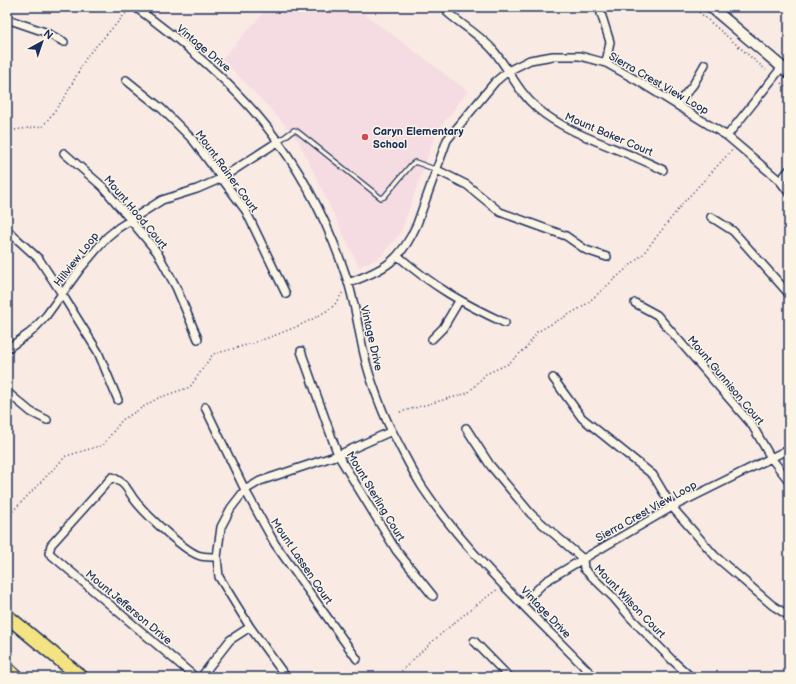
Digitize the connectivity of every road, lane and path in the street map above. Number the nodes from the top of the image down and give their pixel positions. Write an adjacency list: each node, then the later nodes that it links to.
1 (134, 7): 17 (path); 19 (street, Vintage Drive)
2 (599, 7): 8 (street)
3 (694, 7): 11 (path)
4 (711, 7): 12 (main road)
5 (448, 13): 10 (street, Mount Baker Court)
6 (7, 19): 7 (street)
7 (64, 42)
8 (606, 63): 10 (street, Sierra Crest View Loop); 16 (street, Sierra Crest View Loop)
9 (705, 64): 16 (street)
10 (508, 70): 22 (street, Sierra Crest View Loop); 23 (street, Mount Baker Court)
11 (766, 70)
12 (785, 70): 18 (street)
13 (126, 80): 25 (street, Mount Rainer Court)
14 (781, 82): 15 (path)
15 (789, 89)
16 (677, 104): 18 (street, Sierra Crest View Loop)
17 (7, 131)
18 (727, 136): 20 (street, Sierra Crest View Loop)
19 (279, 141): 22 (lane); 25 (street, Hillview Loop); 33 (street, Vintage Drive)
20 (738, 144): 26 (street, Sierra Crest View Loop); 48 (path)
21 (64, 153): 29 (street, Mount Hood Court)
22 (437, 170): 31 (street, Sierra Crest View Loop); 32 (street)
23 (663, 170)
24 (789, 170): 26 (street)
25 (220, 178): 29 (street, Hillview Loop); 35 (street, Mount Rainer Court)
26 (780, 181): 27 (street, Sierra Crest View Loop)
27 (789, 193)
28 (711, 217): 36 (street)
29 (130, 220): 34 (street, Hillview Loop); 40 (street, Mount Hood Court)
30 (7, 230): 34 (street)
31 (398, 256): 33 (street, Sierra Crest View Loop); 37 (street)
32 (607, 256)
33 (348, 283): 51 (street, Vintage Drive); 58 (path)
34 (62, 294): 42 (street, Hillview Loop); 46 (street)
35 (286, 294)
36 (789, 294)
37 (459, 301): 39 (street); 41 (street)
38 (635, 303): 54 (street, Mount Gunnison Court)
39 (505, 323)
40 (198, 339)
41 (432, 339)
42 (7, 349)
43 (301, 352): 53 (street, Mount Sterling Court)
44 (553, 378): 57 (street)
45 (7, 392): 49 (street)
46 (118, 400)
47 (204, 407): 56 (street, Mount Lassen Court)
48 (400, 412)
49 (47, 420)
50 (466, 428): 60 (street, Mount Wilson Court)
51 (392, 431): 53 (street); 61 (street, Vintage Drive)
52 (789, 449): 54 (street, Sierra Crest View Loop)
53 (338, 456): 56 (street); 62 (street, Mount Sterling Court)
54 (771, 458): 55 (street, Mount Gunnison Court); 57 (street, Sierra Crest View Loop)
55 (789, 481)
56 (245, 490): 59 (street); 68 (street, Mount Lassen Court)
57 (672, 507): 60 (street, Sierra Crest View Loop); 65 (street)
58 (7, 517)
59 (217, 557): 66 (street); 72 (street, Mount Jefferson Drive)
60 (582, 559): 63 (street, Sierra Crest View Loop); 78 (street, Mount Wilson Court)
61 (504, 584): 63 (street, Vintage Drive); 75 (path)
62 (433, 596)
63 (522, 604): 77 (street, Vintage Drive)
64 (7, 616): 71 (highway)
65 (789, 616)
66 (250, 627): 73 (street); 74 (street)
67 (474, 641): 76 (street)
68 (357, 659)
69 (7, 669): 70 (highway)
70 (16, 677)
71 (81, 677)
72 (195, 677)
73 (201, 677)
74 (286, 677)
75 (396, 677)
76 (509, 677)
77 (594, 677)
78 (691, 677)

